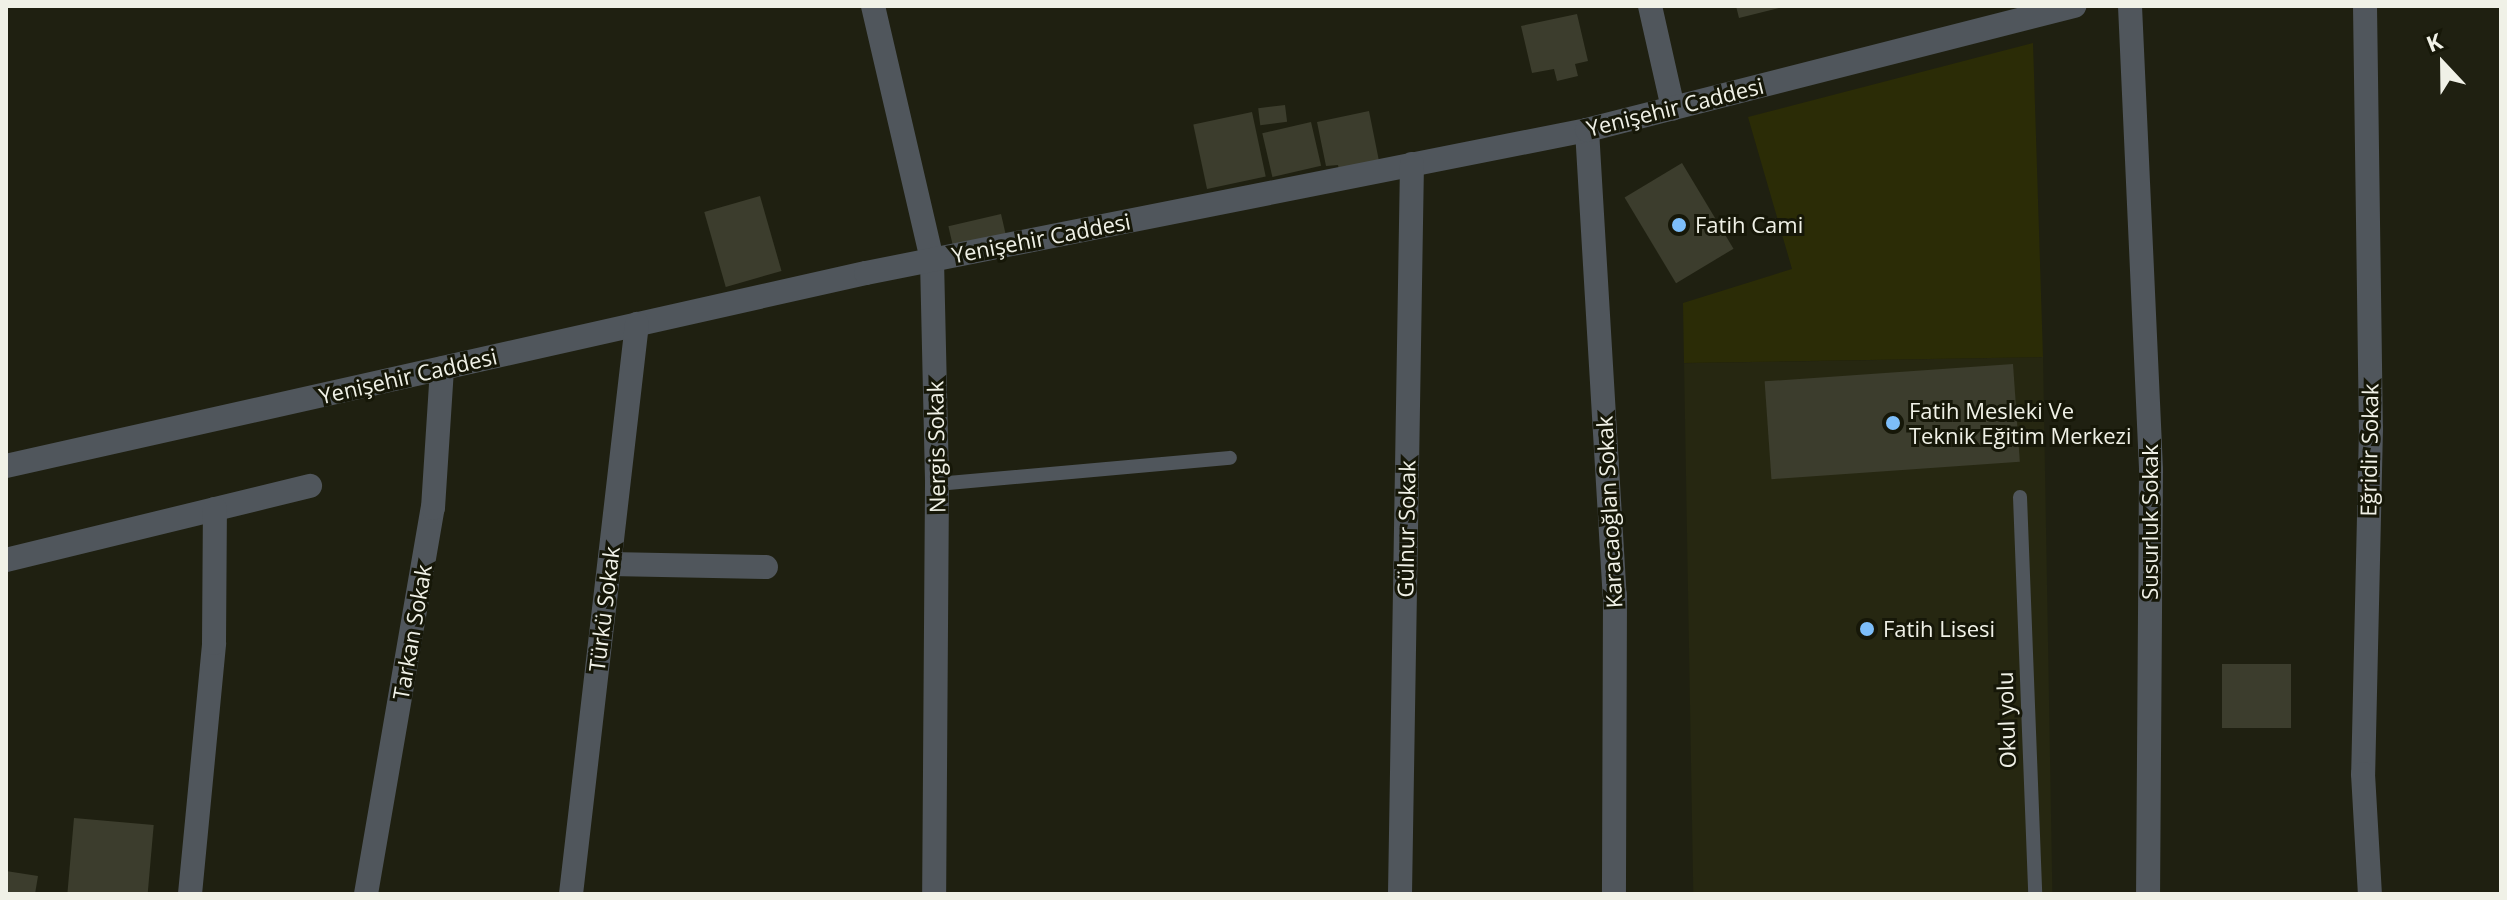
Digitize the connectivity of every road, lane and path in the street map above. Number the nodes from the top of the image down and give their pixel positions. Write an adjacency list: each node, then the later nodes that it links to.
1 (873, 6): 9 (street, Nergis Sokak)
2 (1650, 6): 6 (street)
3 (2074, 6): 6 (street, Yenişehir Caddesi)
4 (2130, 6): 28 (street, Susurluk Sokak)
5 (2365, 6): 29 (street, Eğridir Sokak)
6 (1673, 108): 7 (street, Yenişehir Caddesi)
7 (1587, 130): 8 (street, Yenişehir Caddesi); 26 (street, Karacaoğlan Sokak)
8 (1412, 164): 9 (street, Yenişehir Caddesi); 25 (street, Gülnur Sokak)
9 (932, 260): 10 (street, Yenişehir Caddesi); 14 (street, Nergis Sokak)
10 (637, 324): 11 (street, Yenişehir Caddesi); 19 (street, Türkü Sokak)
11 (442, 368): 13 (street, Yenişehir Caddesi); 22 (street, Tarkan Sokak)
12 (1230, 458): 14 (lane)
13 (6, 466)
14 (937, 484): 24 (street, Nergis Sokak)
15 (310, 486): 17 (street)
16 (2020, 497): 27 (lane, Okul yolu)
17 (215, 509): 18 (street); 21 (street)
18 (6, 560)
19 (610, 564): 20 (street); 23 (street, Türkü Sokak)
20 (766, 567)
21 (190, 894)
22 (366, 894)
23 (571, 894)
24 (934, 894)
25 (1400, 894)
26 (1614, 894)
27 (2035, 894)
28 (2148, 894)
29 (2370, 894)

